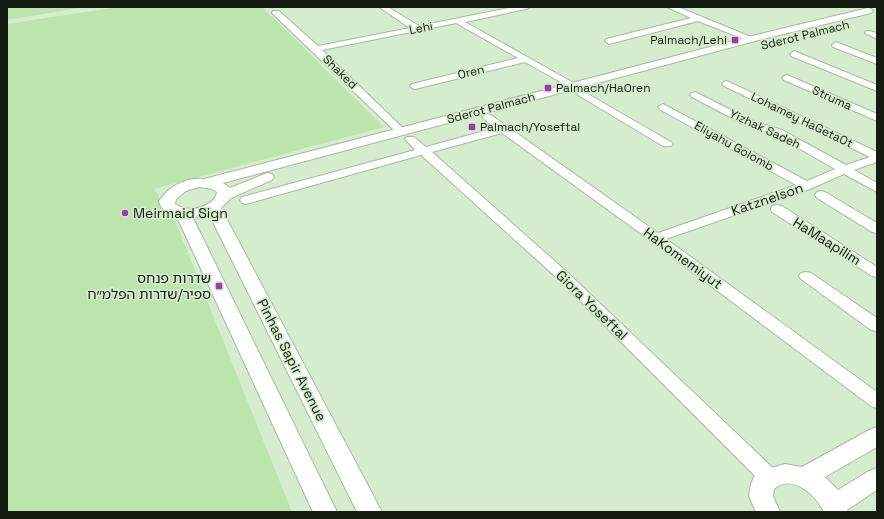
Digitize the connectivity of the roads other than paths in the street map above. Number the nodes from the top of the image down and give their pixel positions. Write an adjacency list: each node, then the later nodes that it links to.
1 (383, 7): 9 (street)
2 (526, 7): 4 (street, Lehi)
3 (671, 7): 7 (street)
4 (505, 9): 8 (street, Lehi)
5 (872, 12): 10 (street, Sderot Palmach); 21 (street, Sderot Palmach)
6 (276, 13): 13 (street, Shaked)
7 (699, 18): 10 (street); 11 (street)
8 (458, 21): 9 (street, Lehi); 15 (street)
9 (418, 29): 13 (street, Lehi)
10 (752, 39): 21 (street, Sderot Palmach)
11 (609, 41)
12 (836, 45): 16 (street)
13 (316, 49): 27 (street, Shaked)
14 (794, 54): 20 (street)
15 (526, 59): 19 (street, Oren); 21 (street)
16 (877, 61)
17 (787, 78): 25 (street, Struma)
18 (727, 84): 30 (street, Lohamey HaGetaOt)
19 (415, 86)
20 (877, 88)
21 (578, 89): 24 (street, Sderot Palmach); 27 (street, Sderot Palmach); 28 (street)
22 (695, 95): 31 (street, Yizhak Sadeh)
23 (663, 107): 33 (street, Eliyahu Golomb)
24 (487, 117): 26 (street, HaKomemiyut); 27 (street, Sderot Palmach)
25 (877, 118)
26 (503, 129): 29 (street); 41 (street, HaKomemiyut)
27 (406, 136): 29 (street, Giora Yoseftal); 32 (street, Sderot Palmach); 37 (street, Sderot Palmach)
28 (667, 144)
29 (422, 150): 36 (street); 47 (street, Giora Yoseftal)
30 (877, 157): 31 (street, Katznelson)
31 (844, 170): 33 (street, Katznelson); 34 (street, Yizhak Sadeh)
32 (207, 183): 37 (street, Pinhas Sapir Avenue); 39 (street)
33 (806, 186): 41 (street, Katznelson)
34 (877, 188)
35 (821, 195): 40 (street)
36 (246, 200)
37 (219, 201): 39 (street); 52 (street, Pinhas Sapir Avenue)
38 (777, 209): 42 (street, HaMaapilim)
39 (183, 213): 51 (street)
40 (877, 229)
41 (656, 238): 45 (street, HaKomemiyut)
42 (877, 272)
43 (806, 276): 44 (street)
44 (877, 326)
45 (877, 401)
46 (877, 436): 48 (street)
47 (769, 477): 48 (street); 53 (street)
48 (805, 477): 50 (street)
49 (877, 478): 50 (street)
50 (835, 508)
51 (324, 512)
52 (370, 512)
53 (768, 512)

